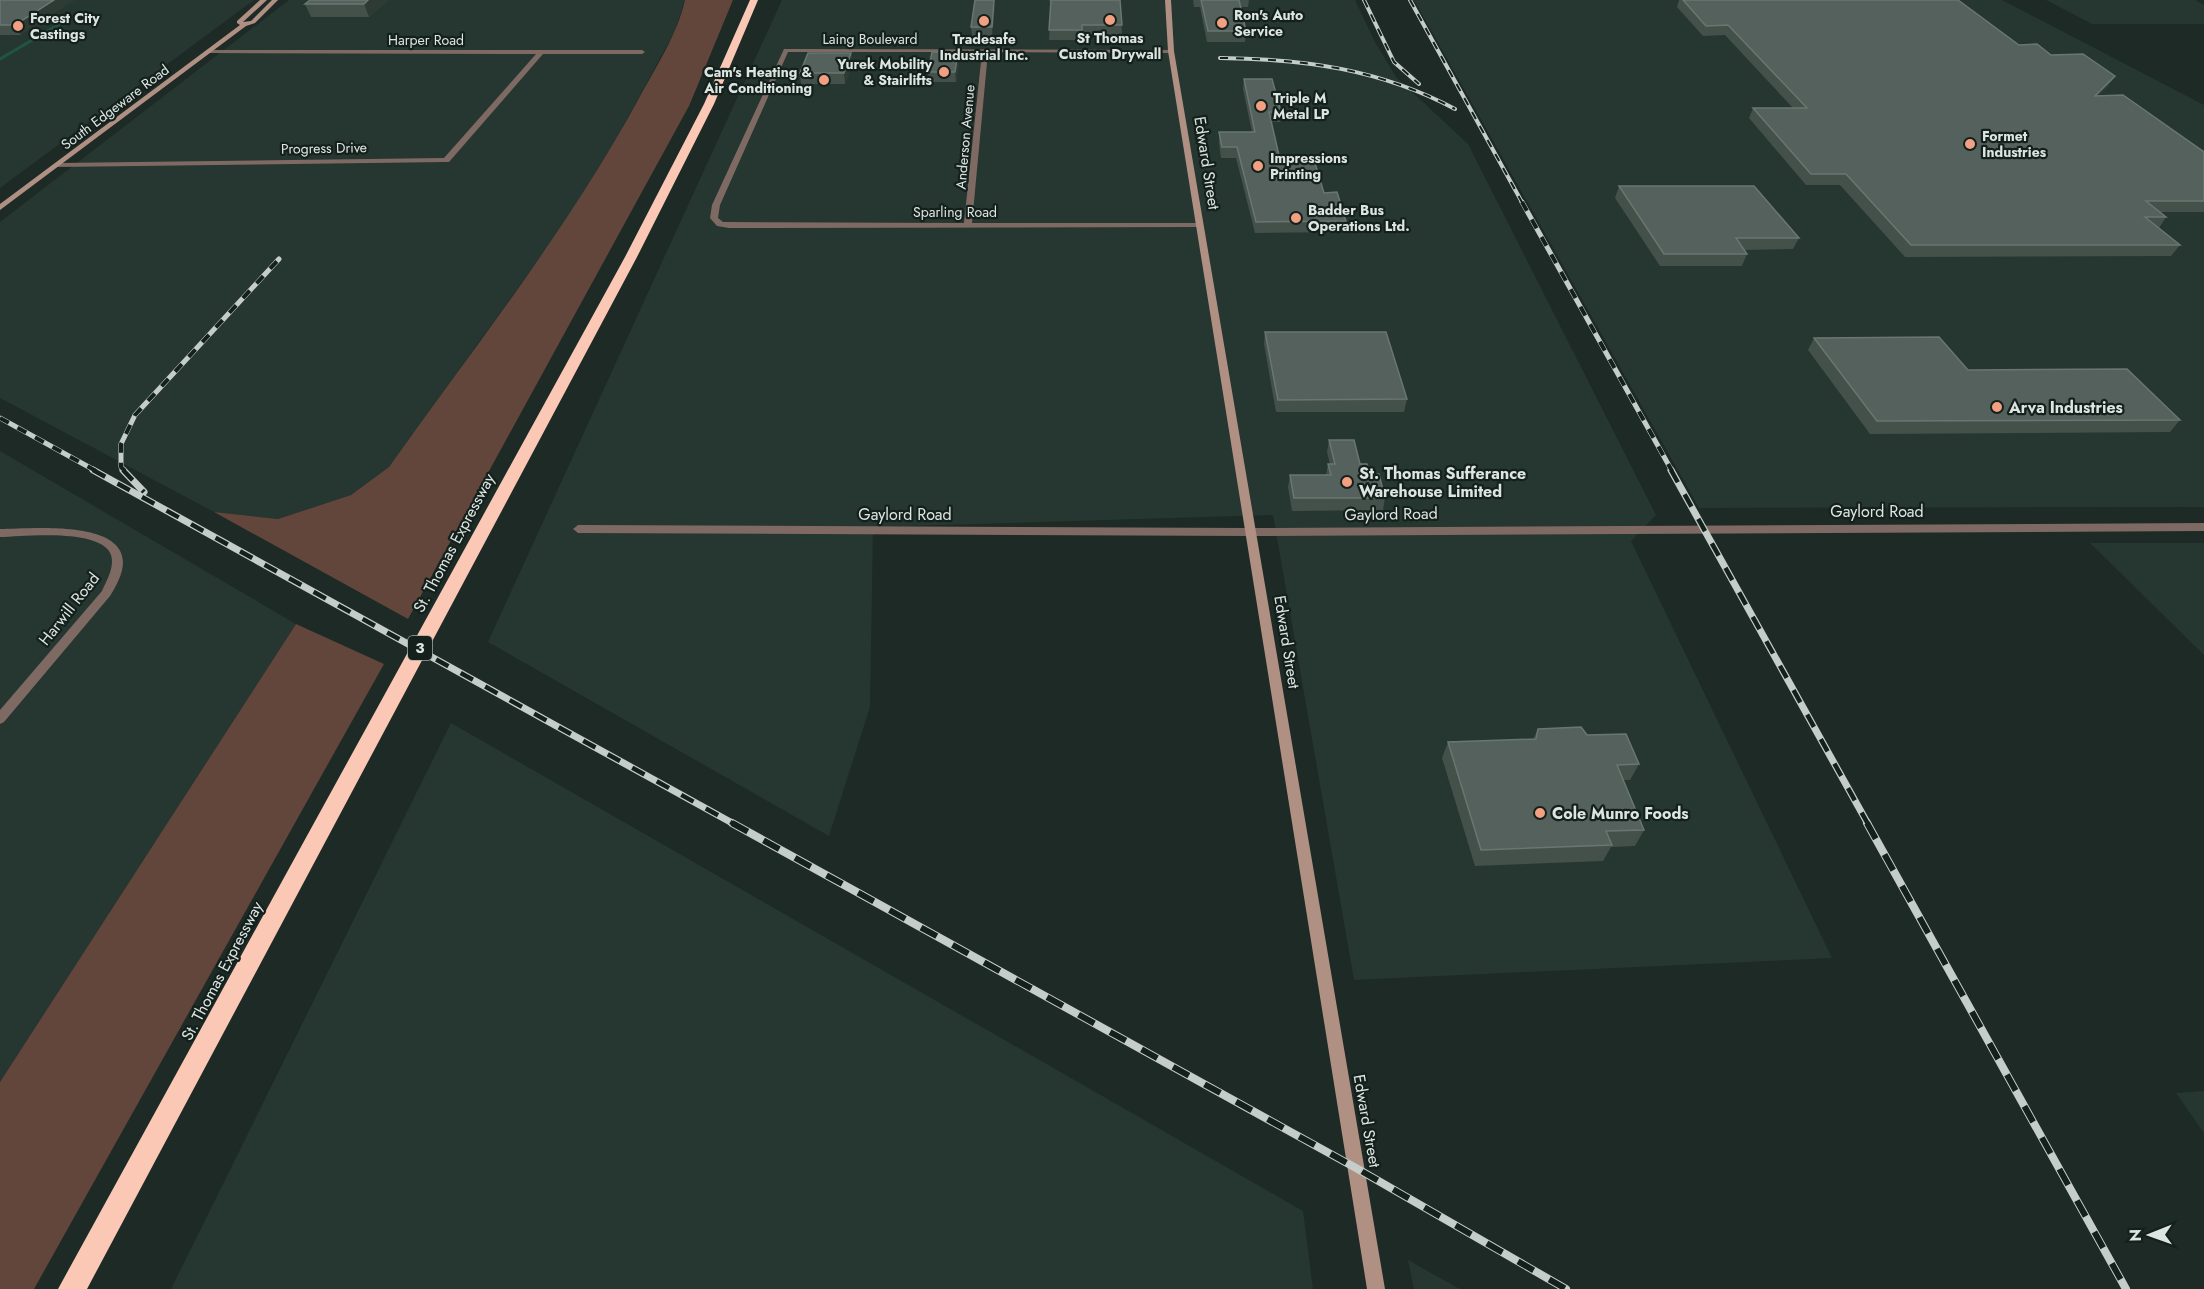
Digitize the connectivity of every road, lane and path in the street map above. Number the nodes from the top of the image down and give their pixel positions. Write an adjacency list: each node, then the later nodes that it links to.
1 (264, 0): 5 (street, South Edgeware Road)
2 (275, 0): 5 (street, South Edgeware Road)
3 (754, 0): 21 (highway, St. Thomas Expressway / 3)
4 (1168, 0): 7 (street, Edward Street)
5 (244, 25): 8 (street, South Edgeware Road)
6 (985, 51): 7 (street, Laing Boulevard); 13 (street, Laing Boulevard); 15 (street, Anderson Avenue)
7 (1171, 51): 14 (street, Edward Street)
8 (210, 52): 9 (street, Harper Road); 11 (street, South Edgeware Road)
9 (541, 52): 10 (street, Harper Road); 11 (street, Progress Drive)
10 (642, 52)
11 (58, 165): 12 (street, South Edgeware Road)
12 (0, 208)
13 (714, 218): 15 (street, Sparling Road)
14 (1199, 225): 15 (street, Sparling Road); 18 (street, Edward Street)
15 (968, 226)
16 (2204, 527): 18 (street, Gaylord Road)
17 (578, 529): 18 (street, Gaylord Road)
18 (1250, 532): 22 (street, Edward Street)
19 (0, 533): 20 (street, Harwill Road)
20 (0, 719)
21 (72, 1289)
22 (1376, 1289)

